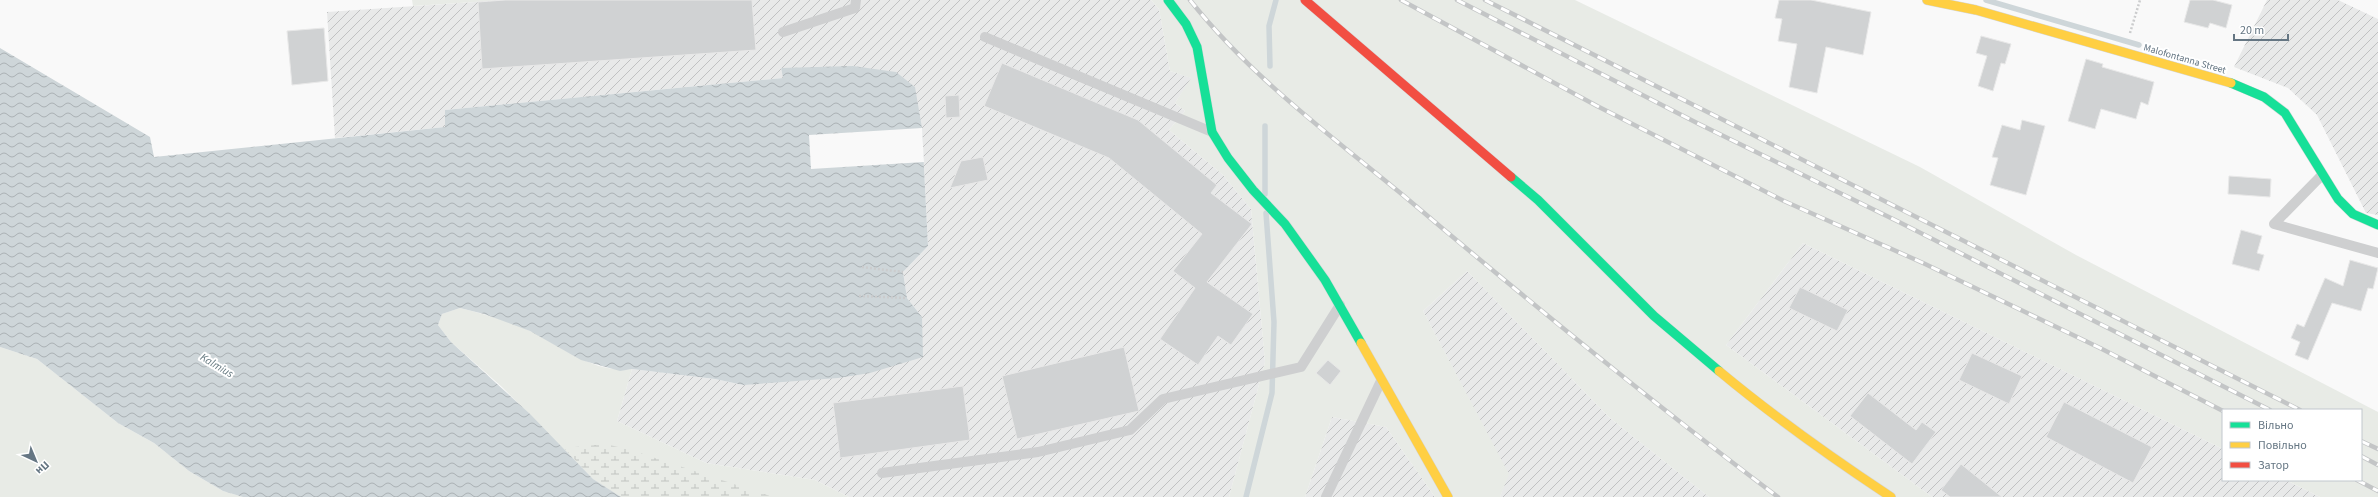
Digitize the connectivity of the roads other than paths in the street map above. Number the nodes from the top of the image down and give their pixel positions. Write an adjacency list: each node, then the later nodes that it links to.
1 (856, 0): 5 (lane)
2 (1168, 0): 7 (street)
3 (1305, 0): 16 (street)
4 (1927, 0): 8 (street, Malofontanna Street)
5 (783, 32)
6 (985, 37): 7 (lane)
7 (1212, 132): 11 (street)
8 (2322, 175): 9 (street, Malofontanna Street); 10 (lane)
9 (2378, 225)
10 (2378, 253)
11 (1340, 305): 12 (street); 13 (lane)
12 (1382, 379): 14 (lane); 15 (street)
13 (882, 473)
14 (1326, 497)
15 (1448, 497)
16 (1891, 497)

